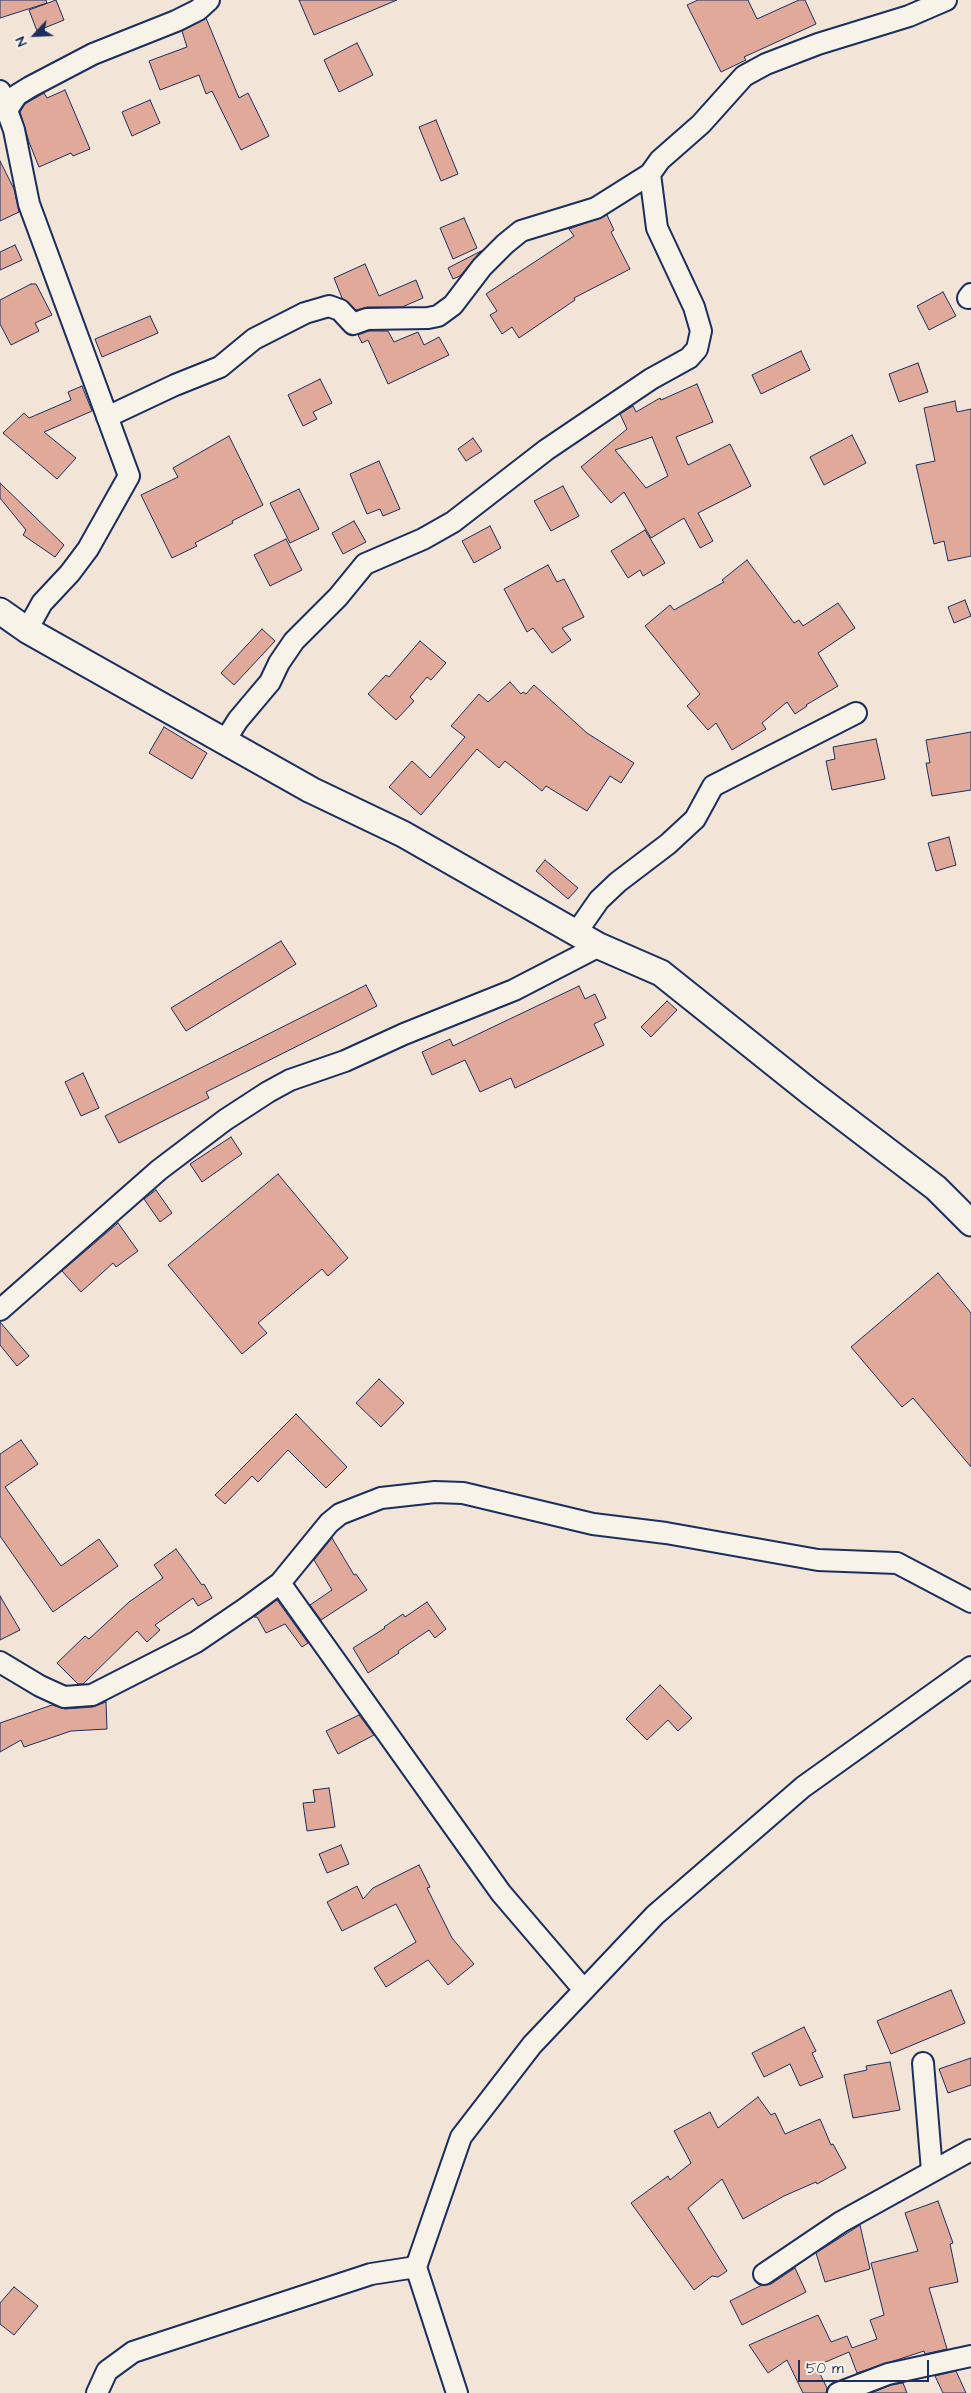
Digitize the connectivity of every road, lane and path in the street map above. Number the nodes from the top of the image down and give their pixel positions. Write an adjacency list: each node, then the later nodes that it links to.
1 (209, 0): 4 (street)
2 (946, 0): 5 (street)
3 (0, 91): 4 (street)
4 (7, 110): 6 (street)
5 (650, 174): 6 (street); 10 (street)
6 (107, 417): 8 (street)
7 (0, 611): 8 (street)
8 (26, 630): 10 (street)
9 (856, 713): 11 (street)
10 (224, 742): 11 (street)
11 (576, 932): 12 (street)
12 (599, 946): 13 (street); 14 (street)
13 (971, 1223)
14 (0, 1310)
15 (280, 1583): 16 (street); 17 (street); 19 (street)
16 (971, 1602)
17 (0, 1662)
18 (971, 1668): 19 (street)
19 (584, 1990): 23 (street)
20 (923, 2063): 22 (street)
21 (971, 2150): 22 (street)
22 (932, 2171): 24 (street)
23 (416, 2267): 26 (street); 27 (street)
24 (764, 2274)
25 (971, 2356): 28 (street)
26 (97, 2393)
27 (457, 2393)
28 (838, 2393)

